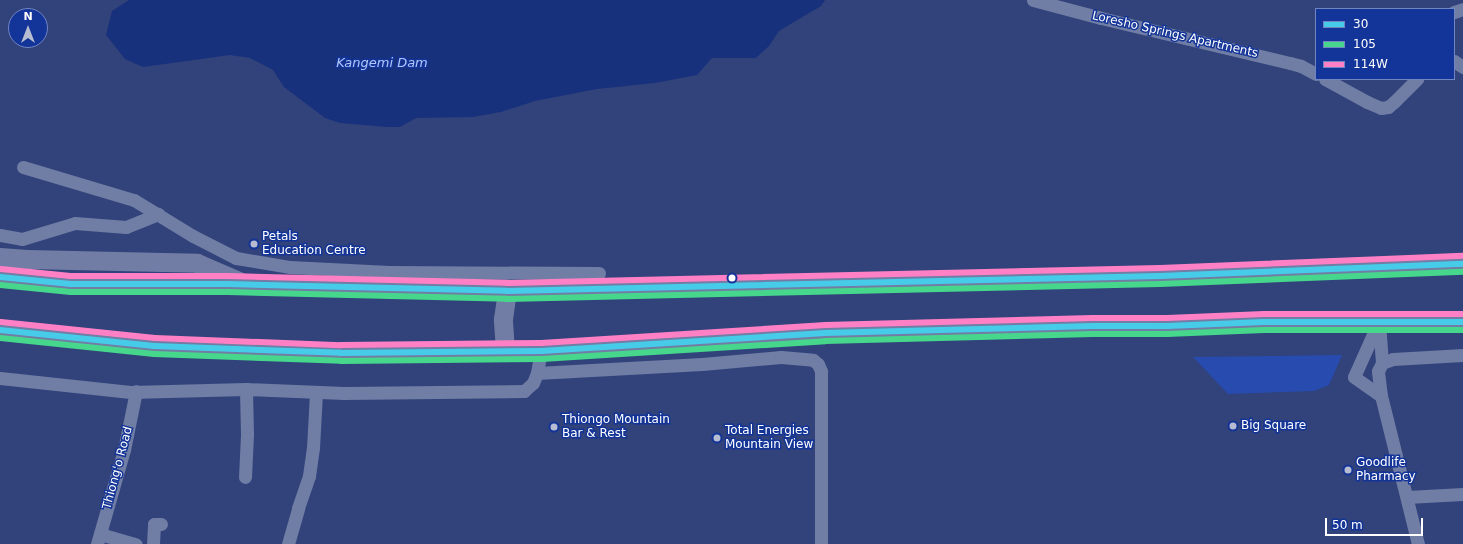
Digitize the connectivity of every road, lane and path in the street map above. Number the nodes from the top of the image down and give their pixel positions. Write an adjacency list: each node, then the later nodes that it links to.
1 (1033, 0): 2 (street, Loresho Springs Apartments)
2 (1315, 73)
3 (1328, 80): 4 (street)
4 (1416, 80)
5 (23, 167): 6 (street)
6 (159, 214): 7 (street); 12 (street)
7 (0, 235)
8 (0, 256): 14 (highway)
9 (1463, 260): 10 (street)
10 (1431, 264): 11 (highway); 15 (highway)
11 (1463, 264)
12 (599, 273)
13 (0, 277): 14 (highway)
14 (248, 285): 15 (highway)
15 (507, 291): 20 (highway)
16 (1379, 321): 17 (highway); 19 (highway); 24 (street); 30 (street)
17 (1463, 322)
18 (0, 330): 20 (highway)
19 (781, 334): 21 (highway); 23 (street)
20 (505, 350): 21 (highway)
21 (541, 351): 25 (street)
22 (1463, 355): 24 (street)
23 (781, 357): 25 (street); 39 (street)
24 (1382, 363): 30 (street)
25 (537, 373): 29 (street)
26 (0, 378): 28 (street)
27 (246, 389): 28 (street); 29 (street); 31 (street)
28 (136, 391): 35 (street, Thiong'o Road)
29 (316, 392): 38 (street)
30 (1381, 396): 33 (street)
31 (245, 477)
32 (1463, 494): 33 (street)
33 (1407, 497): 40 (street)
34 (161, 524): 37 (street)
35 (98, 539): 36 (street)
36 (136, 544)
37 (153, 544)
38 (288, 544)
39 (821, 544)
40 (1418, 544)

